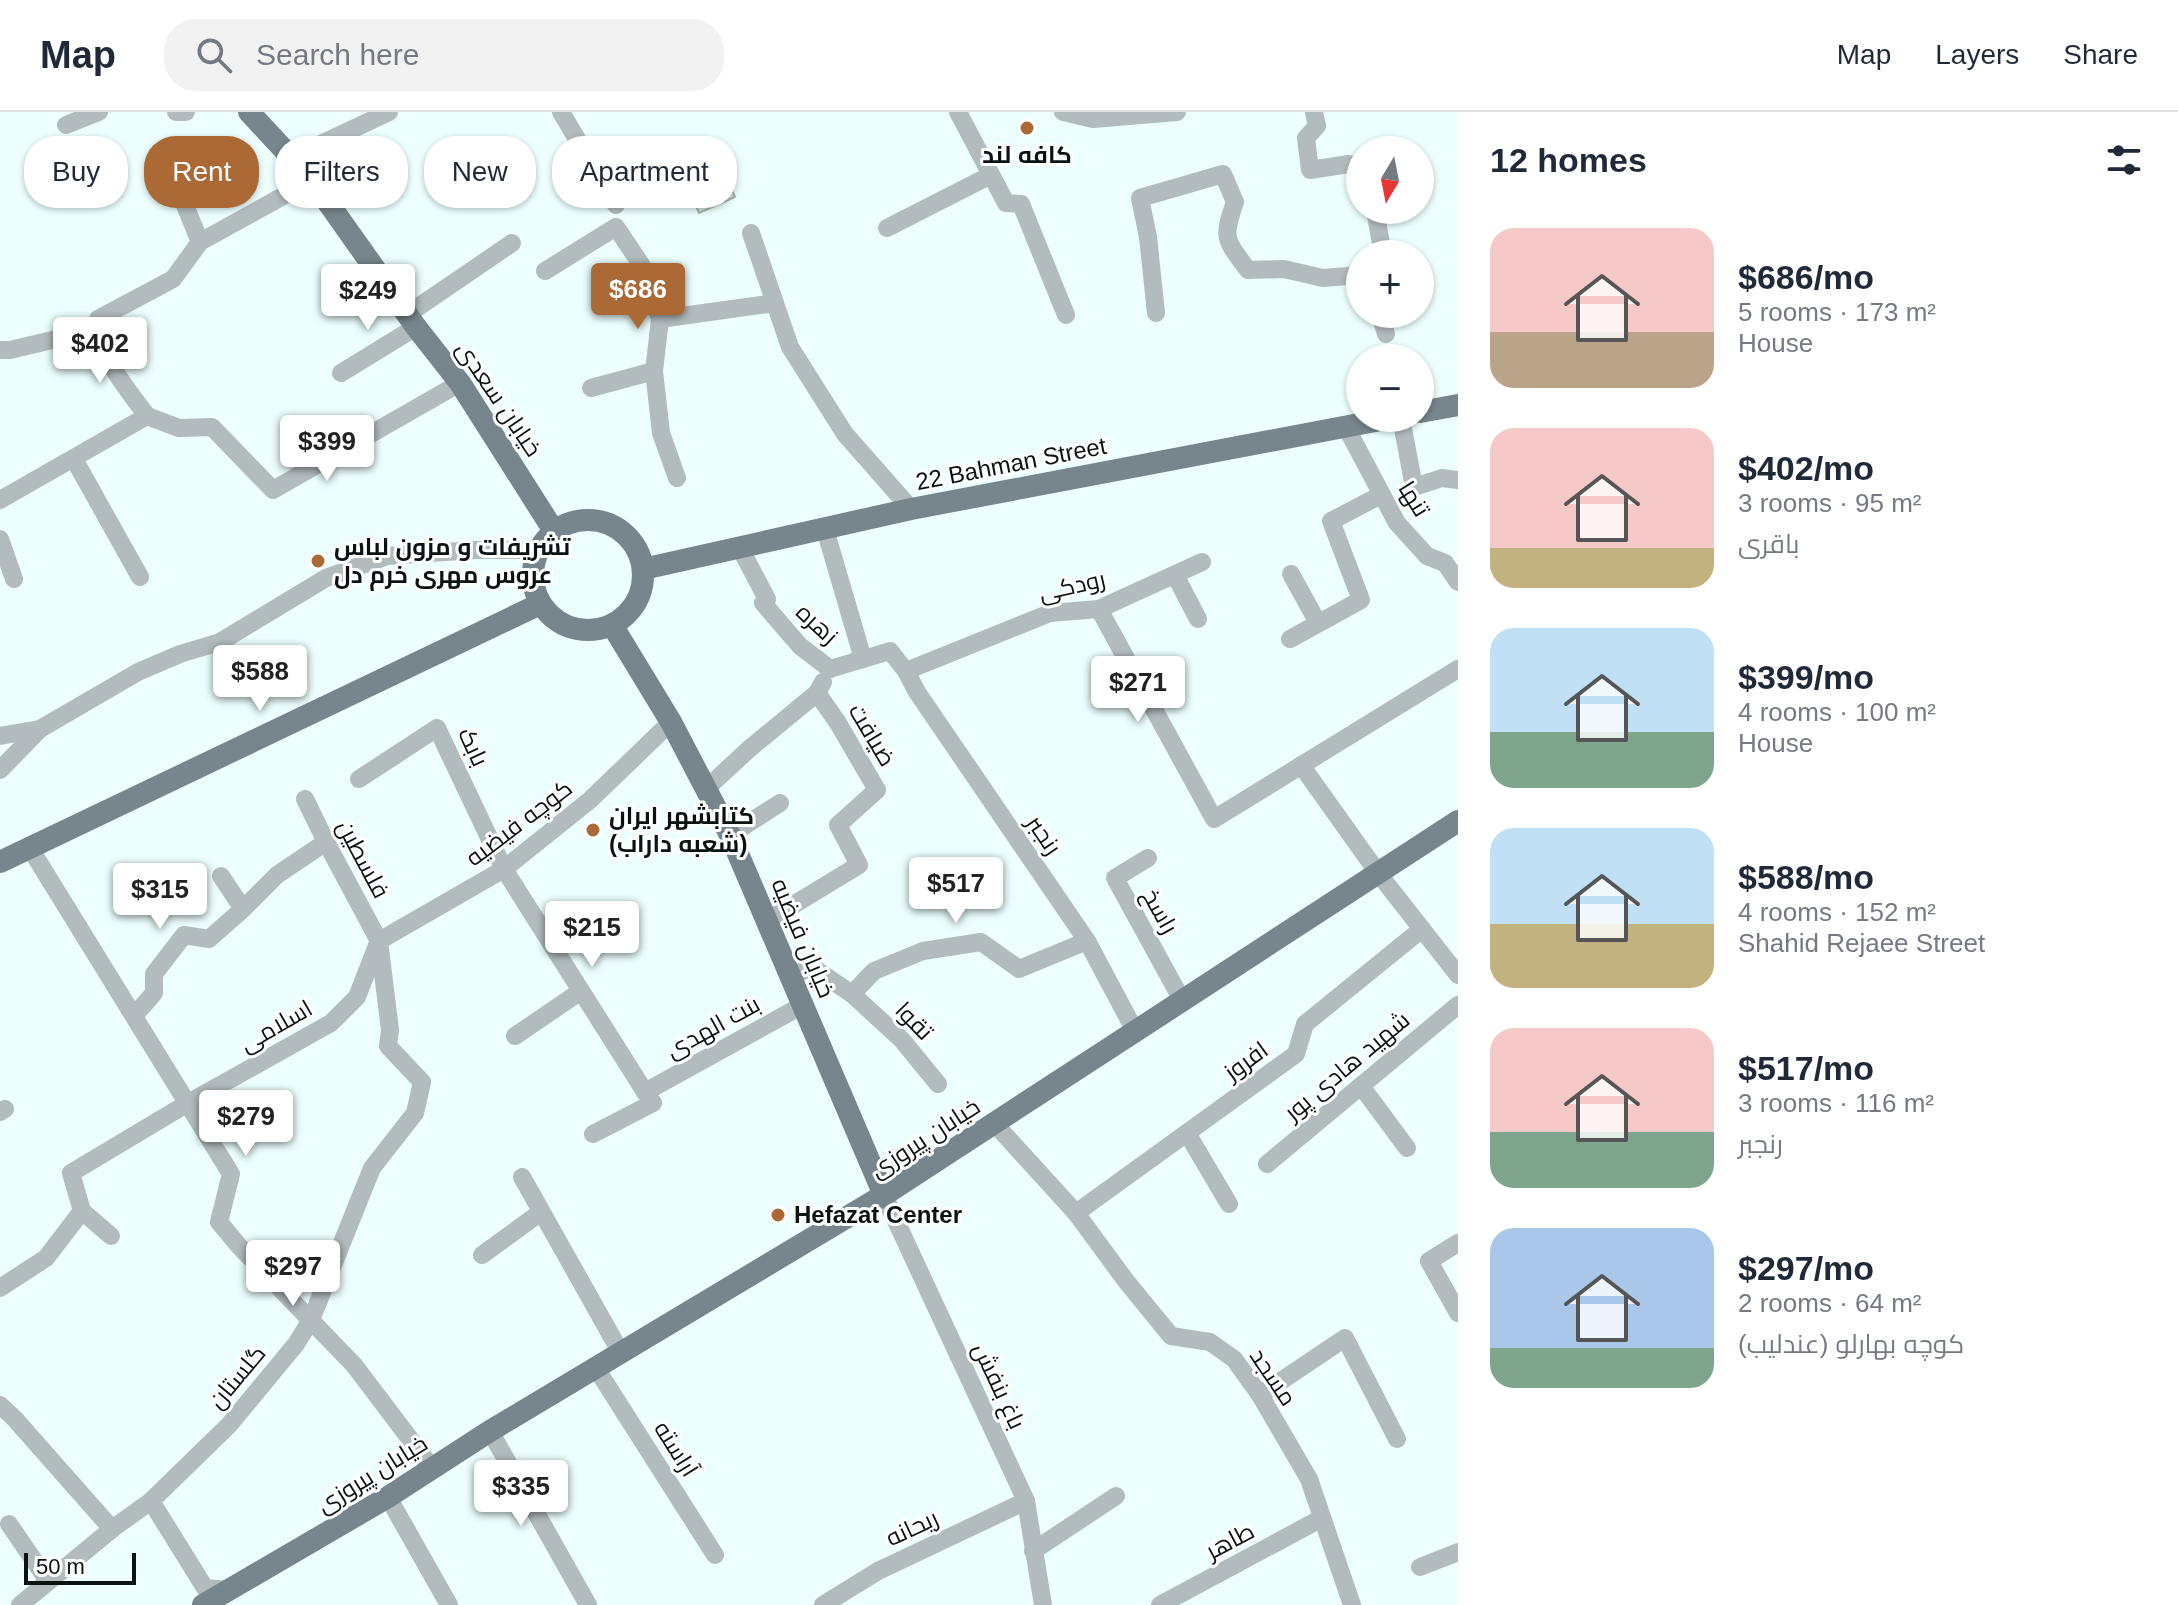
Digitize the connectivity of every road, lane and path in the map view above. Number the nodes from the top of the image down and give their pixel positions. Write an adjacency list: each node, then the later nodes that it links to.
1 (99, 112): 12 (street)
2 (176, 112): 3 (street)
3 (186, 112)
4 (249, 112): 15 (main road, خیابان سعدی)
5 (389, 112): 13 (street)
6 (561, 112): 14 (street)
7 (958, 112): 17 (street)
8 (1063, 112): 11 (street)
9 (1177, 112): 11 (street)
10 (1314, 112): 16 (street)
11 (1091, 115)
12 (66, 125)
13 (335, 136)
14 (575, 136)
15 (275, 140)
16 (1346, 164)
17 (991, 175): 21 (street); 29 (street)
18 (275, 200): 23 (street)
19 (186, 208): 23 (street)
20 (332, 208): 31 (main road, خیابان سعدی)
21 (887, 228)
22 (751, 233): 27 (street)
23 (200, 242): 33 (street)
24 (512, 243): 31 (street)
25 (545, 271): 30 (street)
26 (1346, 276): 28 (street)
27 (775, 303): 30 (street); 52 (street)
28 (1156, 313)
29 (1066, 315)
30 (660, 319): 36 (street)
31 (412, 321): 37 (street); 38 (main road, خیابان سعدی)
32 (1384, 328): 34 (street)
33 (95, 330): 35 (street); 42 (street)
34 (1386, 334)
35 (0, 350)
36 (654, 371): 39 (street); 47 (street)
37 (341, 373)
38 (460, 383): 42 (street); 54 (main road, خیابان سعدی)
39 (591, 388)
40 (1458, 405): 41 (main road)
41 (1434, 409)
42 (147, 416): 46 (street)
43 (1346, 427): 52 (main road, 22 Bahman Street)
44 (1349, 432): 50 (street, تنها)
45 (1404, 432): 49 (street)
46 (74, 459): 51 (street); 62 (street)
47 (677, 478)
48 (1458, 480): 49 (street)
49 (1414, 487): 50 (street)
50 (1384, 499): 64 (street, تنها); 68 (street)
51 (0, 500)
52 (911, 509): 53 (main road, 22 Bahman Street)
53 (825, 529): 56 (main road, 22 Bahman Street); 71 (street)
54 (554, 531): 57 (main road); 59 (main road)
55 (0, 539): 63 (street)
56 (740, 548): 59 (main road, 22 Bahman Street); 72 (street, زهره)
57 (538, 550): 65 (main road); 77 (street)
58 (1202, 562): 61 (street, رودکی)
59 (643, 569): 69 (main road)
60 (1291, 574): 68 (street)
61 (1175, 575): 66 (street, رودکی); 67 (street)
62 (140, 577)
63 (14, 579)
64 (1458, 582)
65 (540, 604): 69 (main road); 88 (main road)
66 (1099, 609): 74 (street, رودکی); 79 (street)
67 (1198, 619)
68 (1318, 623): 70 (street)
69 (612, 625): 76 (main road, خیابان فیضیه)
70 (1290, 639)
71 (863, 659): 72 (street); 74 (street)
72 (830, 669): 75 (street, زهره)
73 (1458, 669): 79 (street)
74 (906, 671): 98 (street, رنجبر)
75 (817, 693): 82 (street, زهره); 95 (street, ضیافت)
76 (671, 722): 82 (main road, خیابان فیضیه); 91 (street, کوچه فیضیه)
77 (40, 729): 78 (street); 80 (street)
78 (0, 736)
79 (1301, 765): 92 (street)
80 (0, 770)
81 (359, 779): 91 (street, بابک)
82 (707, 788): 86 (main road, خیابان فیضیه)
83 (305, 799): 87 (street, فلسطین)
84 (780, 803): 86 (street)
85 (1458, 821): 92 (main road, خیابان پیروزی)
86 (730, 835): 95 (main road, خیابان فیضیه)
87 (326, 842): 94 (street); 97 (street, فلسطین)
88 (30, 848): 90 (main road); 106 (street)
89 (1148, 858): 103 (street, راسخ)
90 (0, 862)
91 (504, 869): 97 (street, کوچه فیضیه); 101 (street)
92 (1378, 873): 96 (street); 103 (main road, خیابان پیروزی)
93 (221, 876): 94 (street)
94 (243, 909): 106 (street)
95 (767, 921): 100 (main road, خیابان فیضیه)
96 (1422, 929): 99 (street); 114 (street, افروز)
97 (379, 941): 112 (street, اسلامی); 129 (street, گلستان)
98 (1087, 941): 102 (street); 107 (street, رنجبر)
99 (1458, 975)
100 (791, 976): 102 (street, تقوا); 104 (main road, خیابان فیضیه)
101 (581, 991): 108 (street); 111 (street)
102 (852, 994): 109 (street, تقوا)
103 (1183, 1002): 107 (main road, خیابان پیروزی)
104 (803, 1005): 111 (street, بنت الهدی); 119 (main road, خیابان فیضیه)
105 (1458, 1005): 110 (street, شهید هادی پور)
106 (134, 1016): 112 (street)
107 (1135, 1031): 113 (main road, خیابان پیروزی)
108 (515, 1036)
109 (938, 1084)
110 (1361, 1086): 116 (street); 117 (street, شهید هادی پور)
111 (645, 1092): 115 (street, بنت الهدی)
112 (188, 1103): 121 (street, اسلامی); 129 (street)
113 (995, 1124): 119 (main road, خیابان پیروزی); 123 (street, مسجد)
114 (1187, 1133): 120 (street); 123 (street, افروز)
115 (593, 1134)
116 (1407, 1148)
117 (1267, 1164)
118 (522, 1177): 122 (street)
119 (884, 1195): 130 (main road, خیابان پیروزی); 140 (street, باغ بنفش)
120 (1229, 1204)
121 (82, 1211): 124 (street); 127 (street)
122 (541, 1212): 126 (street); 130 (street)
123 (1076, 1213): 132 (street, مسجد)
124 (111, 1236)
125 (1458, 1243): 128 (street)
126 (482, 1255)
127 (0, 1288)
128 (1458, 1313)
129 (311, 1320): 136 (street); 139 (street, گلستان)
130 (621, 1353): 131 (main road, خیابان پیروزی)
131 (596, 1368): 134 (main road, خیابان پیروزی); 146 (street, آراسته)
132 (1260, 1395): 135 (street); 141 (street, مسجد)
133 (5, 1417): 143 (street)
134 (490, 1431): 136 (main road, خیابان پیروزی); 153 (street)
135 (1397, 1439)
136 (432, 1468): 138 (main road, خیابان پیروزی)
137 (1116, 1496): 144 (street)
138 (388, 1497): 149 (main road, خیابان پیروزی); 152 (street)
139 (151, 1501): 143 (street, گلستان); 149 (street)
140 (1026, 1501): 144 (street, باغ بنفش); 154 (street, ریحانه)
141 (1322, 1518): 156 (street, طاهر); 157 (street, مسجد)
142 (9, 1524): 148 (street)
143 (112, 1529): 148 (street, گلستان)
144 (1033, 1551): 155 (street, باغ بنفش)
145 (1458, 1552): 147 (street)
146 (715, 1555)
147 (1420, 1567)
148 (48, 1581): 150 (street, گلستان)
149 (231, 1598): 151 (main road, خیابان پیروزی)
150 (20, 1605)
151 (203, 1605)
152 (449, 1605)
153 (588, 1605)
154 (823, 1605)
155 (1043, 1605)
156 (1160, 1605)
157 (1352, 1605)

